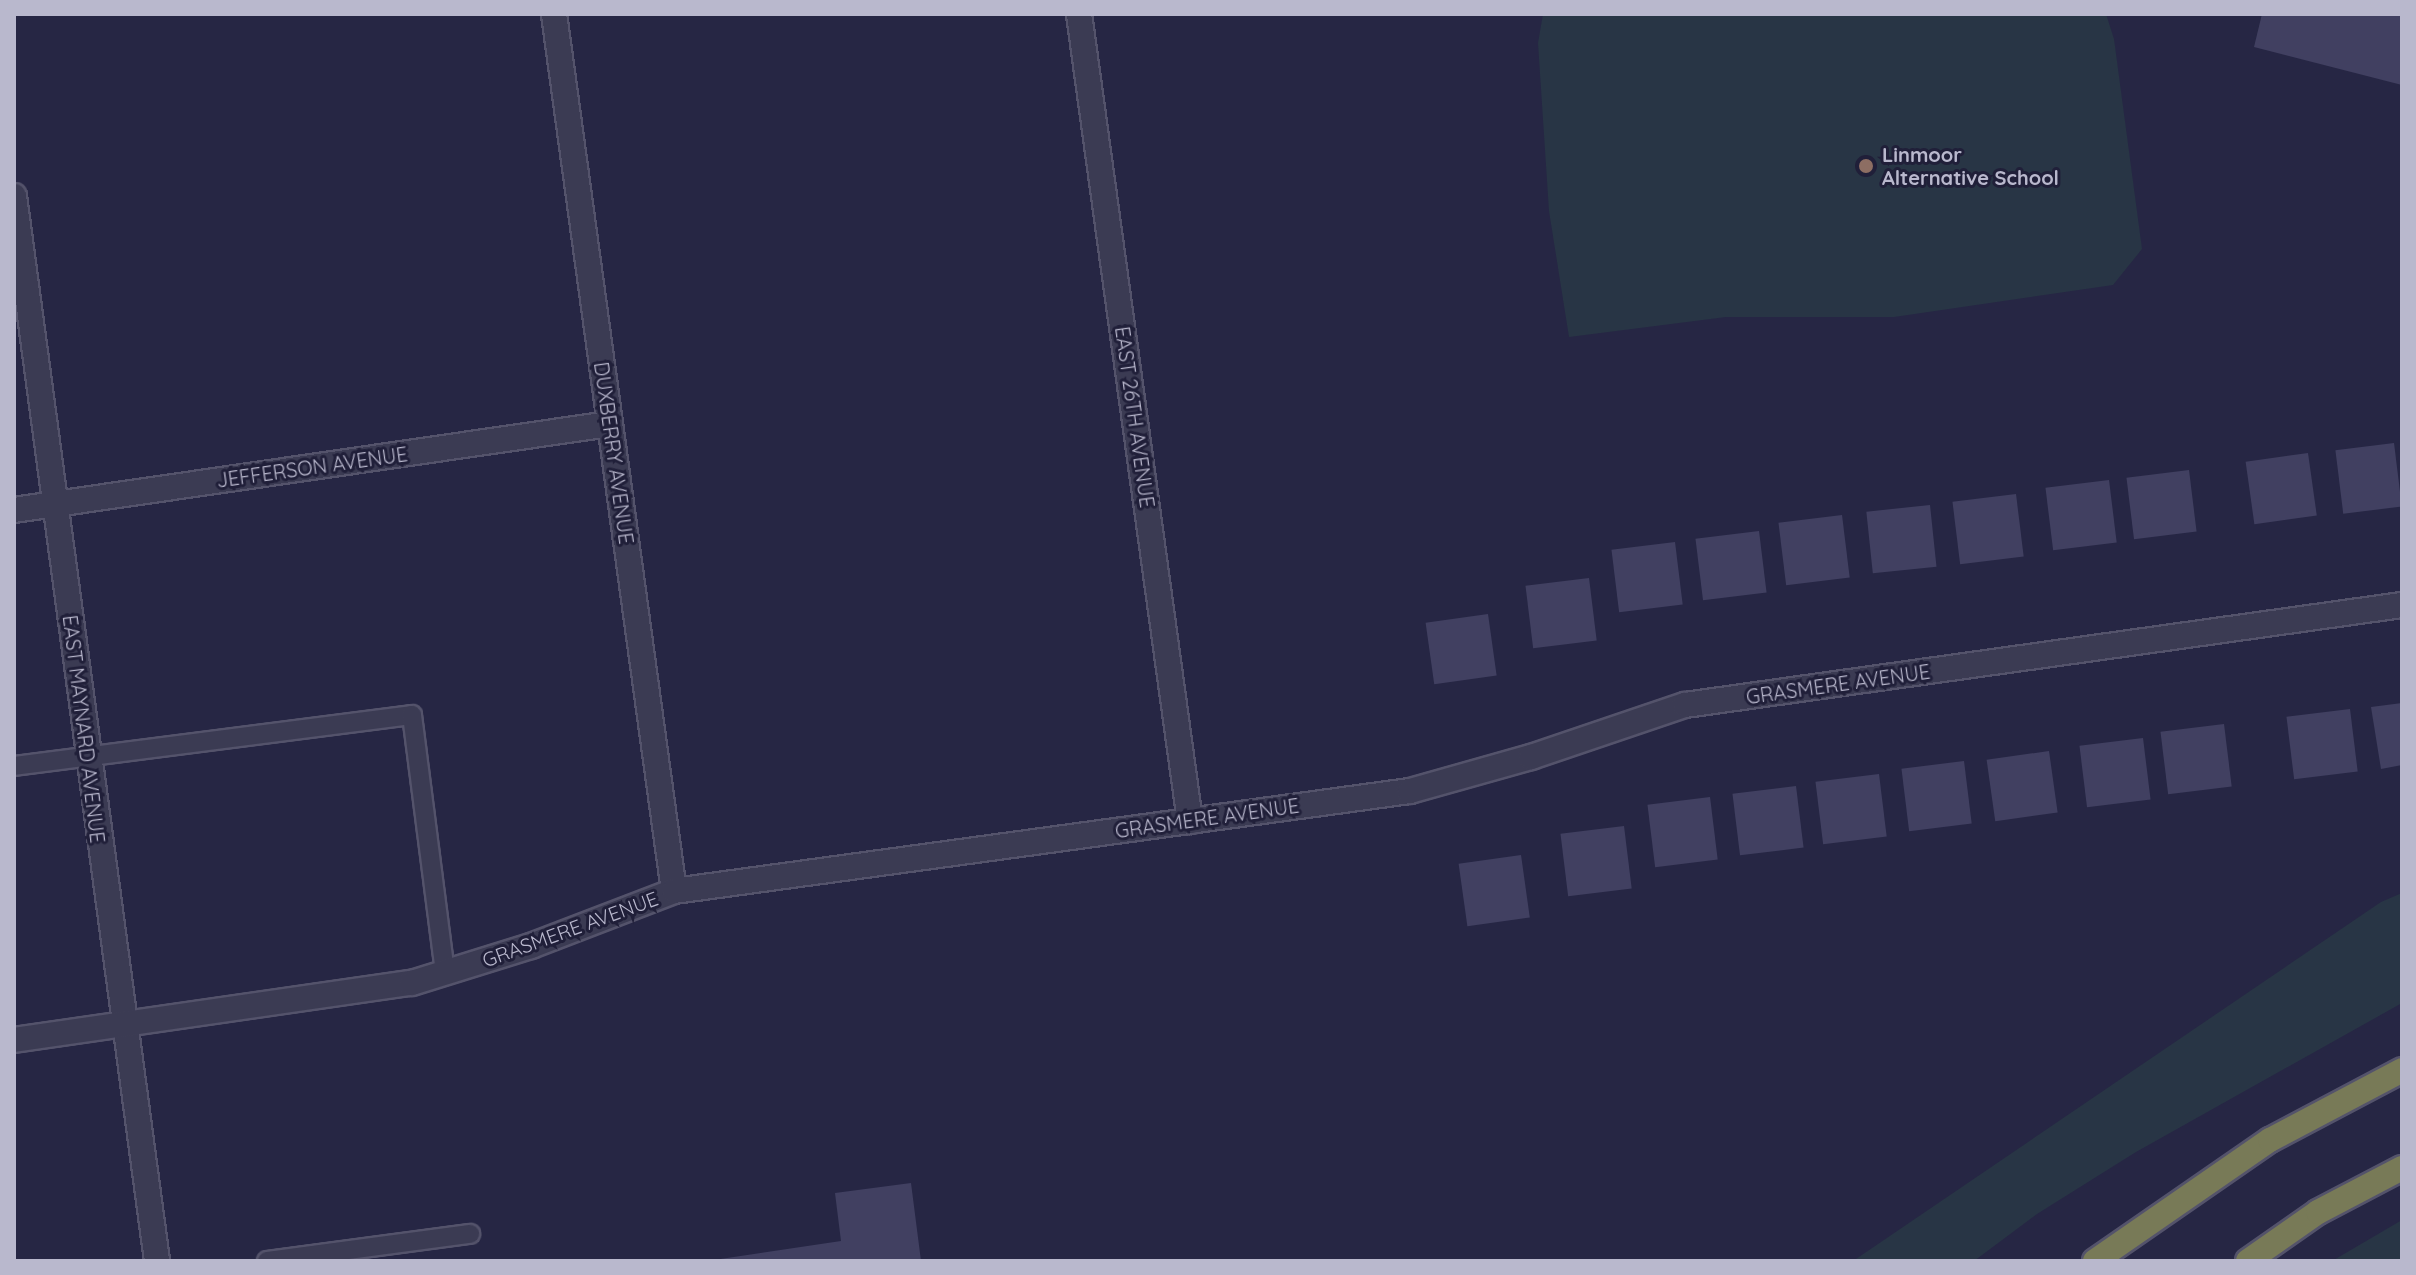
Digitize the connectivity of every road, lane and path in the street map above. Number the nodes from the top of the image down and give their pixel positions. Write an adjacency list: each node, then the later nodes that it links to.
1 (554, 14): 5 (street, DUXBERRY AVENUE)
2 (1079, 14): 11 (street, EAST 26TH AVENUE)
3 (14, 196): 4 (street, EAST MAYNARD AVENUE)
4 (17, 245): 6 (street, EAST MAYNARD AVENUE)
5 (609, 424): 6 (street, JEFFERSON AVENUE); 12 (street, DUXBERRY AVENUE)
6 (56, 504): 7 (street, JEFFERSON AVENUE); 9 (street, EAST MAYNARD AVENUE)
7 (14, 510)
8 (2402, 605): 11 (street, GRASMERE AVENUE)
9 (88, 755): 10 (lane); 13 (lane); 14 (street, EAST MAYNARD AVENUE)
10 (14, 766)
11 (1190, 821): 12 (street, GRASMERE AVENUE)
12 (674, 891): 13 (street, GRASMERE AVENUE)
13 (445, 972): 14 (street, GRASMERE AVENUE)
14 (122, 1025): 15 (street, GRASMERE AVENUE); 19 (street, EAST MAYNARD AVENUE)
15 (14, 1040)
16 (2402, 1070): 21 (highway)
17 (2402, 1168): 22 (highway)
18 (470, 1234): 20 (lane)
19 (157, 1261)
20 (267, 1261)
21 (2095, 1261)
22 (2248, 1261)

